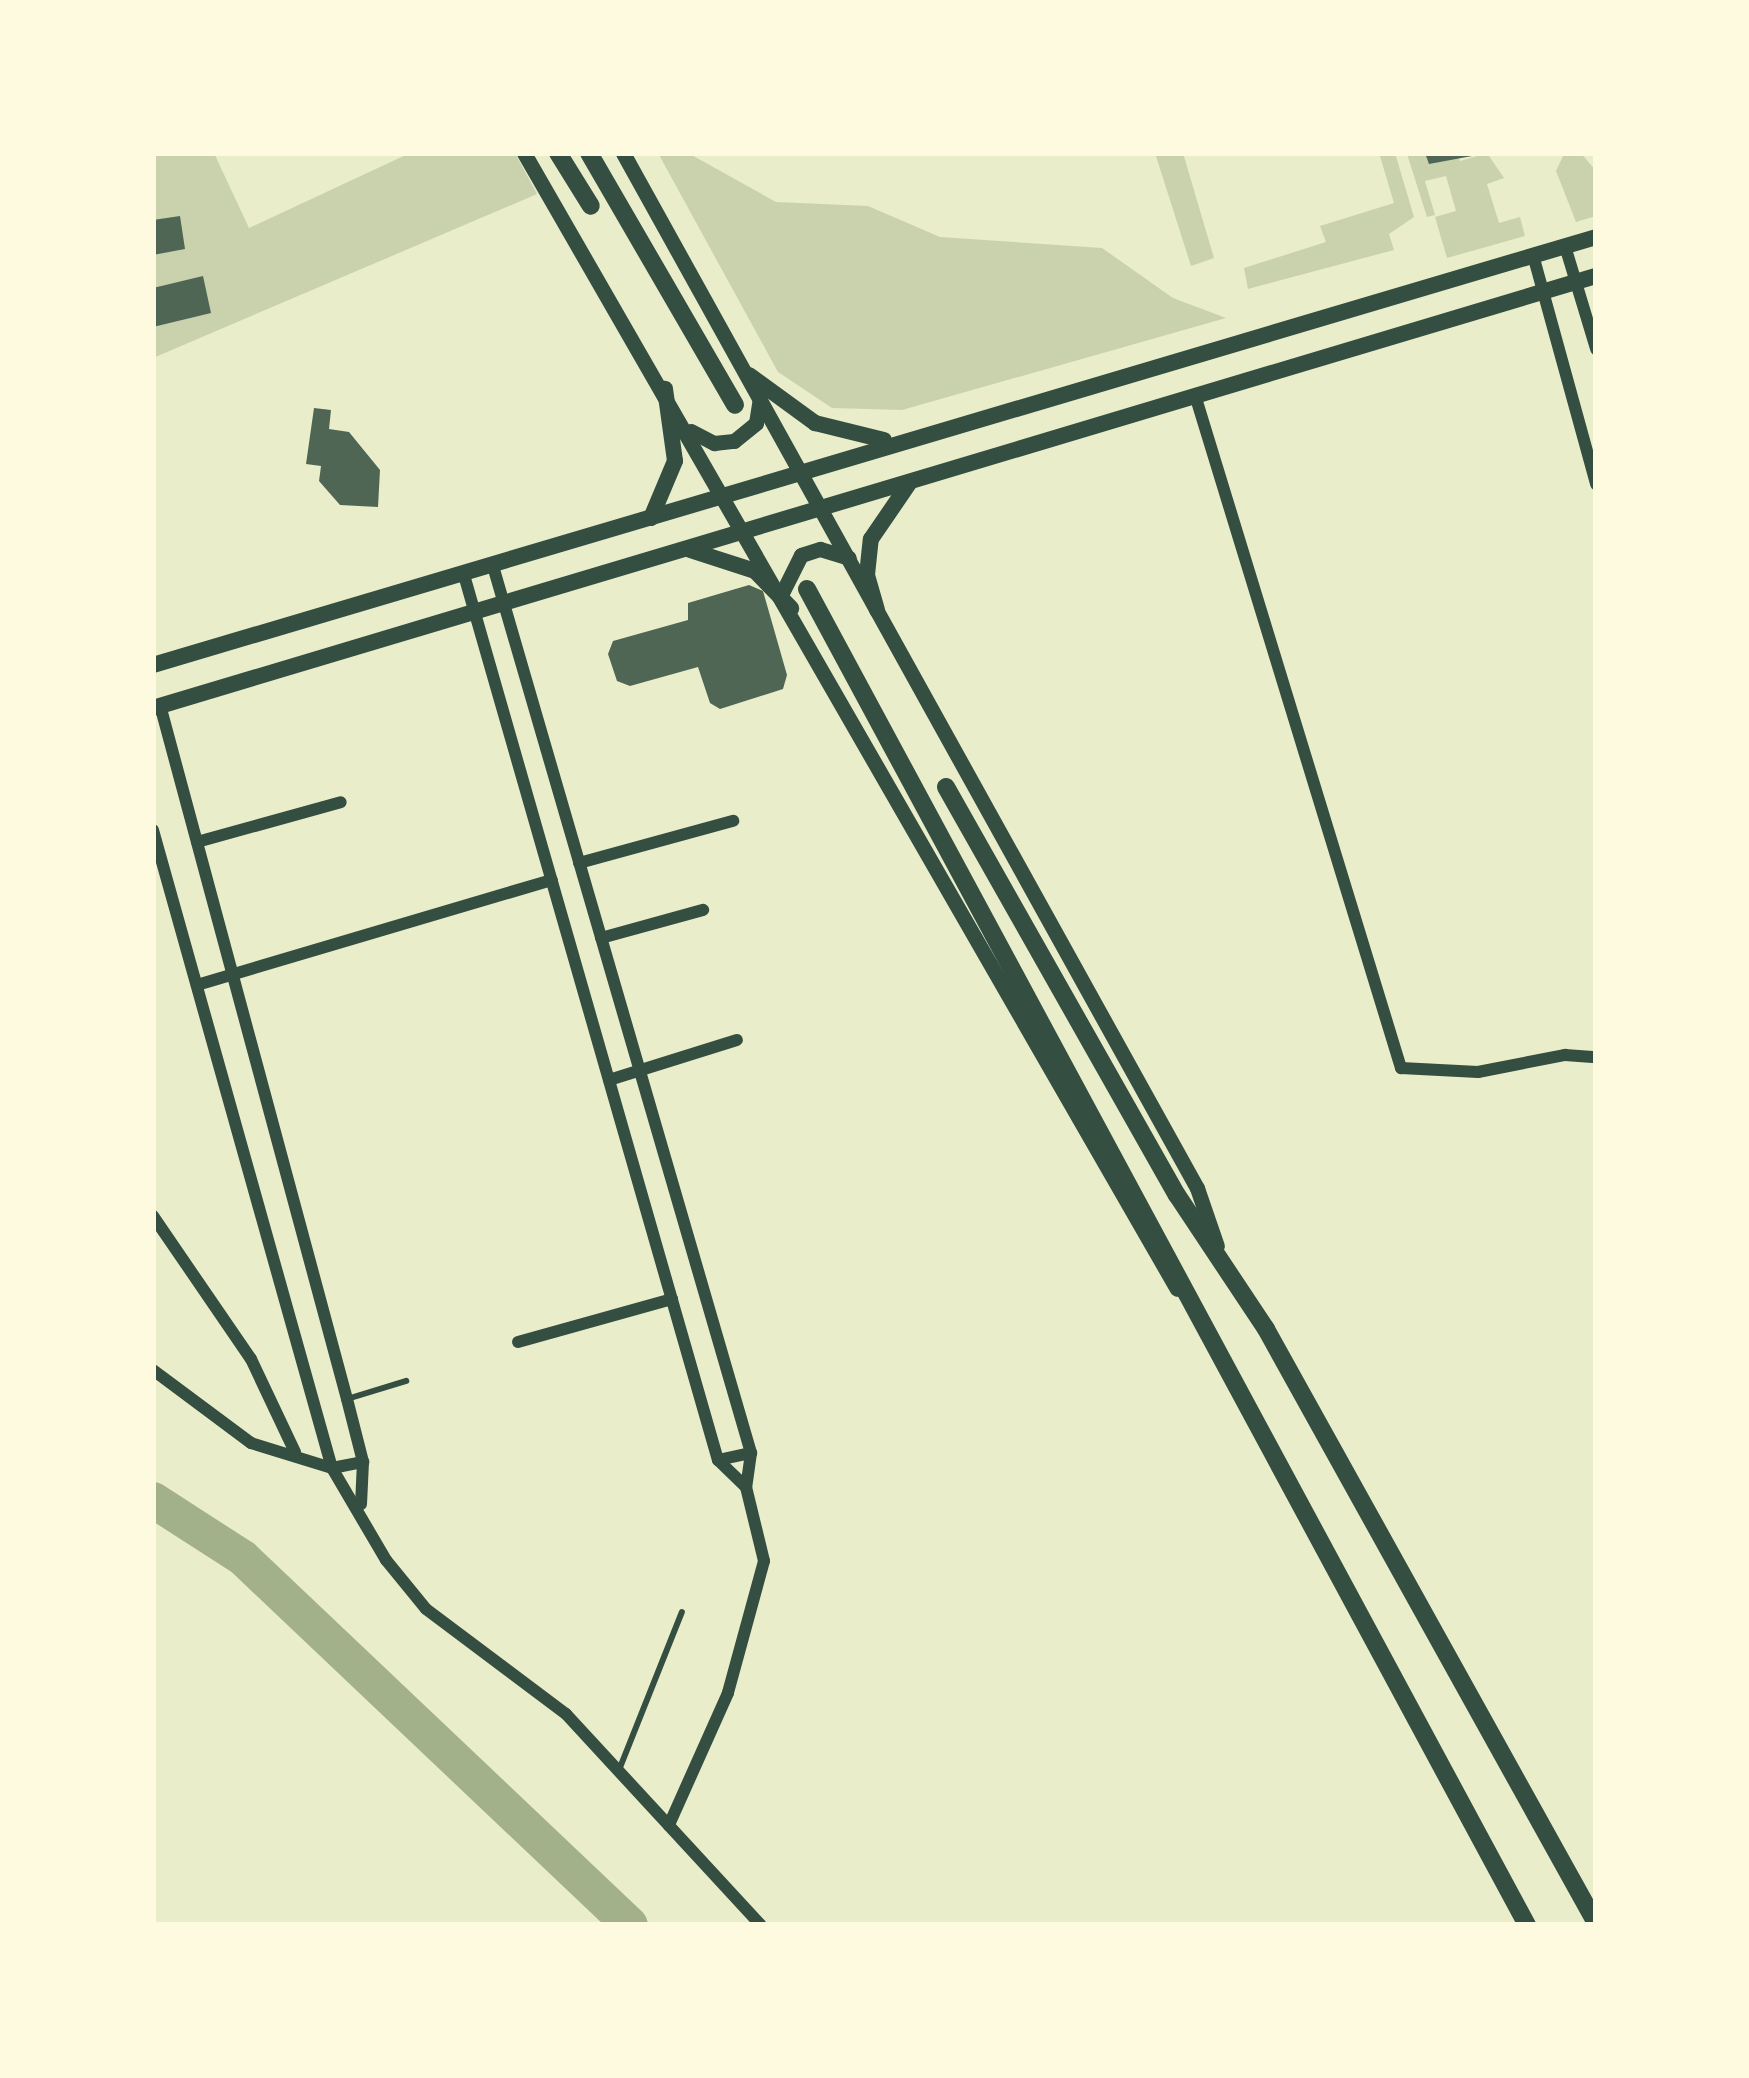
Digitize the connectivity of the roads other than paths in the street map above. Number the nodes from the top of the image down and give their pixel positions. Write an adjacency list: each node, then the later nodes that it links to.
1 (524, 153): 14 (street)
2 (558, 153): 5 (main road)
3 (589, 153): 17 (main road)
4 (623, 153): 13 (street)
5 (591, 206)
6 (1596, 237): 7 (main road)
7 (1564, 246): 8 (main road); 10 (street)
8 (1533, 255): 11 (street); 19 (main road)
9 (1596, 276): 10 (main road)
10 (1576, 282): 11 (main road); 12 (street)
11 (1540, 293): 15 (main road); 22 (street)
12 (1596, 349)
13 (749, 375): 16 (street); 19 (main road)
14 (664, 389): 18 (street); 25 (main road)
15 (1195, 394): 21 (main road); 50 (street)
16 (759, 395): 18 (street); 20 (street)
17 (735, 405)
18 (689, 429): 23 (street)
19 (891, 441): 20 (main road)
20 (799, 468): 23 (main road); 24 (street)
21 (914, 478): 24 (main road); 34 (main road)
22 (1596, 484)
23 (726, 493): 25 (main road); 26 (street)
24 (821, 505): 26 (main road); 28 (street)
25 (651, 518): 29 (main road)
26 (746, 529): 27 (main road); 32 (street)
27 (683, 550): 32 (main road); 33 (main road)
28 (849, 558): 32 (street); 34 (street)
29 (494, 566): 30 (main road); 33 (street)
30 (464, 574): 35 (street); 36 (main road)
31 (807, 589): 56 (main road)
32 (787, 600): 56 (street)
33 (504, 603): 35 (main road); 43 (street)
34 (878, 610): 54 (street)
35 (475, 611): 37 (main road); 44 (street)
36 (153, 665)
37 (157, 707): 42 (street)
38 (946, 787): 54 (main road)
39 (340, 802): 42 (street)
40 (733, 821): 43 (street)
41 (153, 830): 48 (street)
42 (197, 842): 47 (street)
43 (580, 863): 46 (street)
44 (552, 880): 47 (street); 52 (street)
45 (703, 910): 46 (street)
46 (601, 938): 51 (street)
47 (233, 975): 48 (street); 60 (street)
48 (196, 986): 65 (street)
49 (736, 1040): 51 (street)
50 (1596, 1057)
51 (640, 1070): 52 (street); 62 (street)
52 (609, 1080): 55 (street)
53 (153, 1216): 61 (street)
54 (1222, 1260): 71 (main road)
55 (672, 1299): 57 (street); 63 (street)
56 (1189, 1307): 73 (main road)
57 (518, 1342)
58 (153, 1370): 61 (street)
59 (406, 1381): 60 (lane)
60 (347, 1399): 64 (street)
61 (295, 1452): 65 (street)
62 (751, 1453): 63 (street); 66 (street)
63 (718, 1460): 66 (street)
64 (363, 1462): 65 (street); 67 (street)
65 (332, 1468): 67 (street)
66 (746, 1487): 70 (street)
67 (361, 1506): 69 (street)
68 (682, 1612): 69 (lane)
69 (619, 1771): 70 (street)
70 (669, 1825): 72 (street)
71 (1596, 1923)
72 (761, 1925)
73 (1527, 1925)

